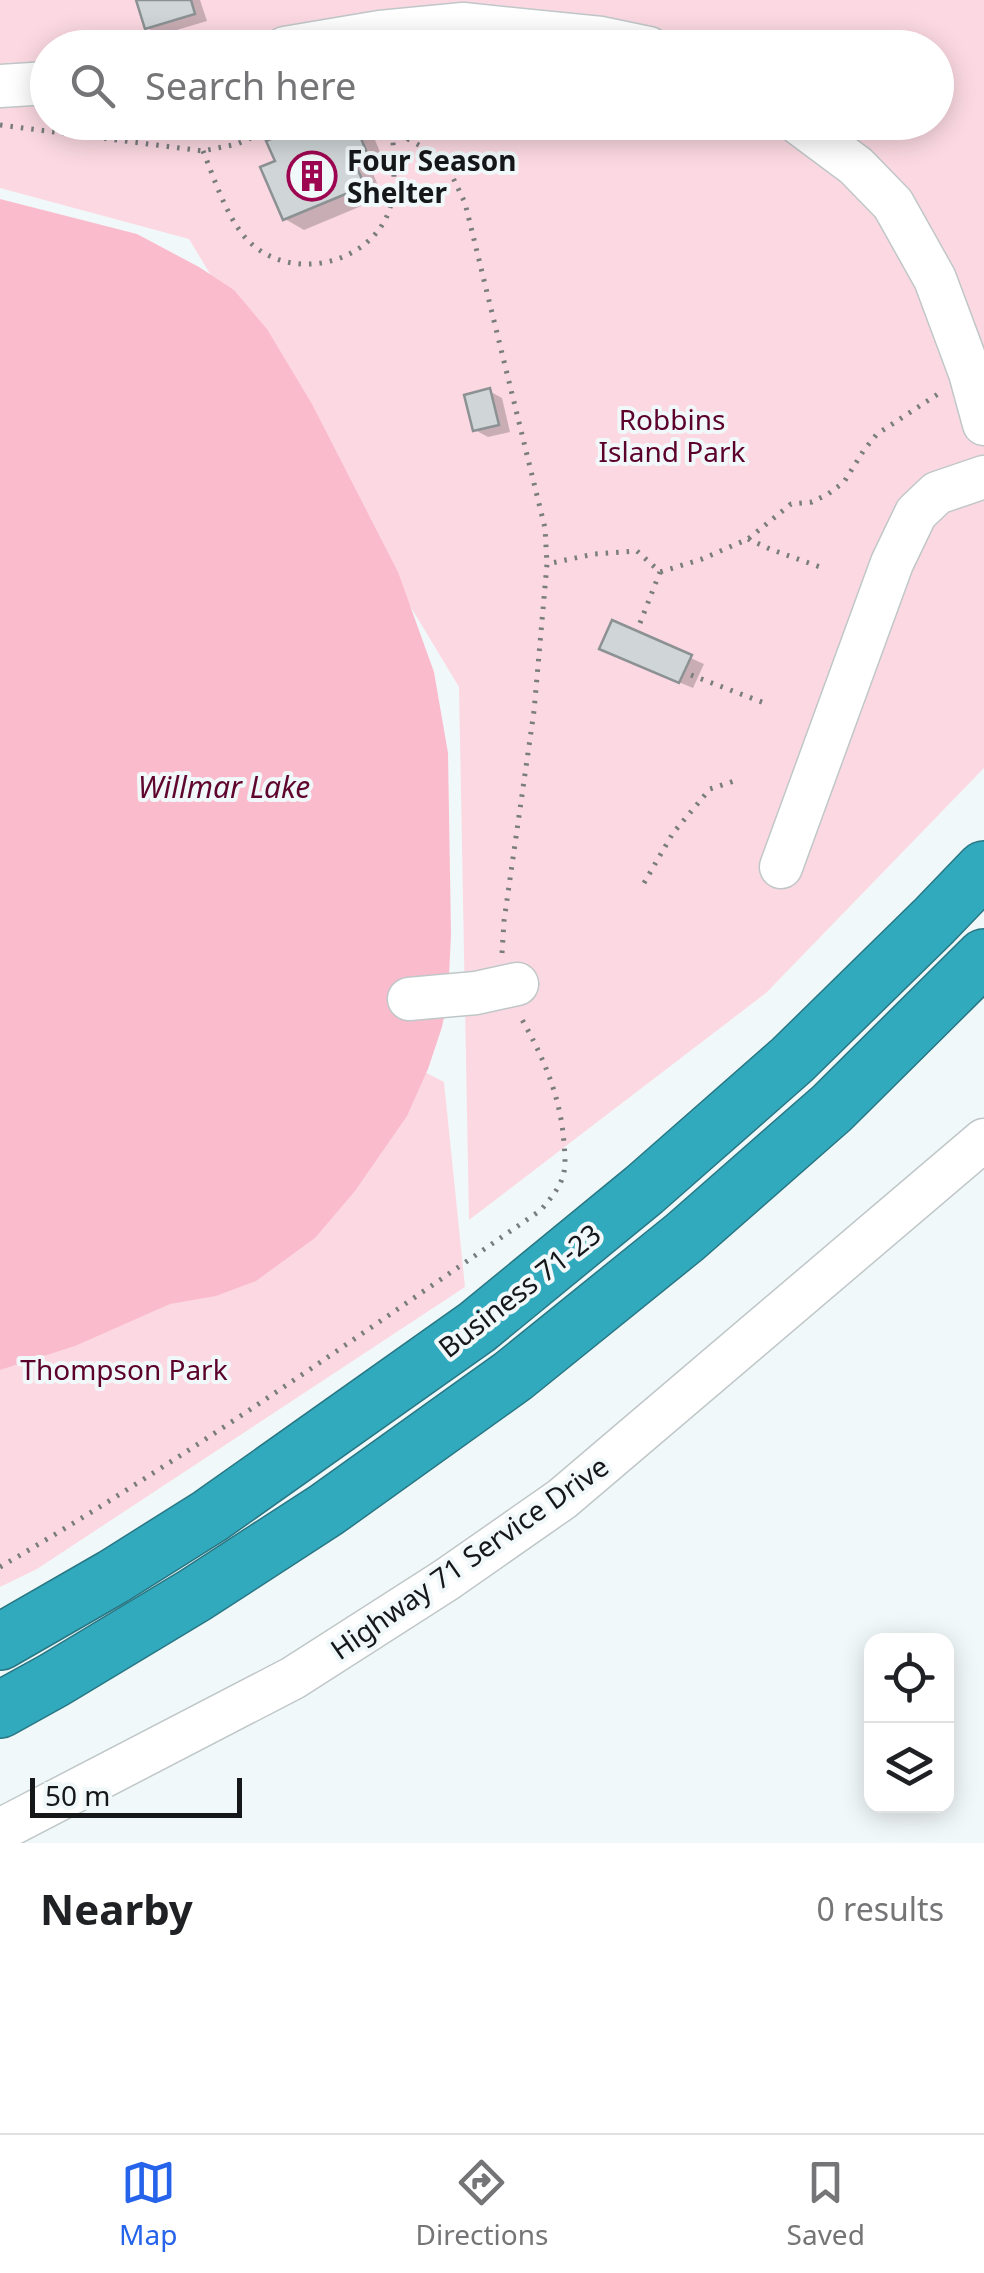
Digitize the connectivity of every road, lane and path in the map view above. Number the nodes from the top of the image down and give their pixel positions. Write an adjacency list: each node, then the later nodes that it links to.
1 (401, 30): 2 (street)
2 (523, 30)
3 (30, 84): 4 (street)
4 (0, 86)
5 (0, 125): 6 (path)
6 (30, 129)
7 (121, 140): 12 (path)
8 (246, 140): 12 (path)
9 (394, 140): 12 (path)
10 (410, 140): 16 (path)
11 (821, 140): 13 (street)
12 (202, 150)
13 (984, 424)
14 (984, 477): 23 (street)
15 (748, 539): 17 (path)
16 (547, 564)
17 (820, 566)
18 (660, 572): 19 (path)
19 (640, 624)
20 (691, 676): 21 (path)
21 (767, 704)
22 (737, 780): 25 (path)
23 (781, 867)
24 (984, 869): 30 (highway, Business 71-23)
25 (644, 884)
26 (984, 957): 31 (highway)
27 (517, 984): 28 (street)
28 (409, 999)
29 (984, 1140): 32 (street, Highway 71 Service Drive)
30 (0, 1642)
31 (0, 1710)
32 (0, 1830)

